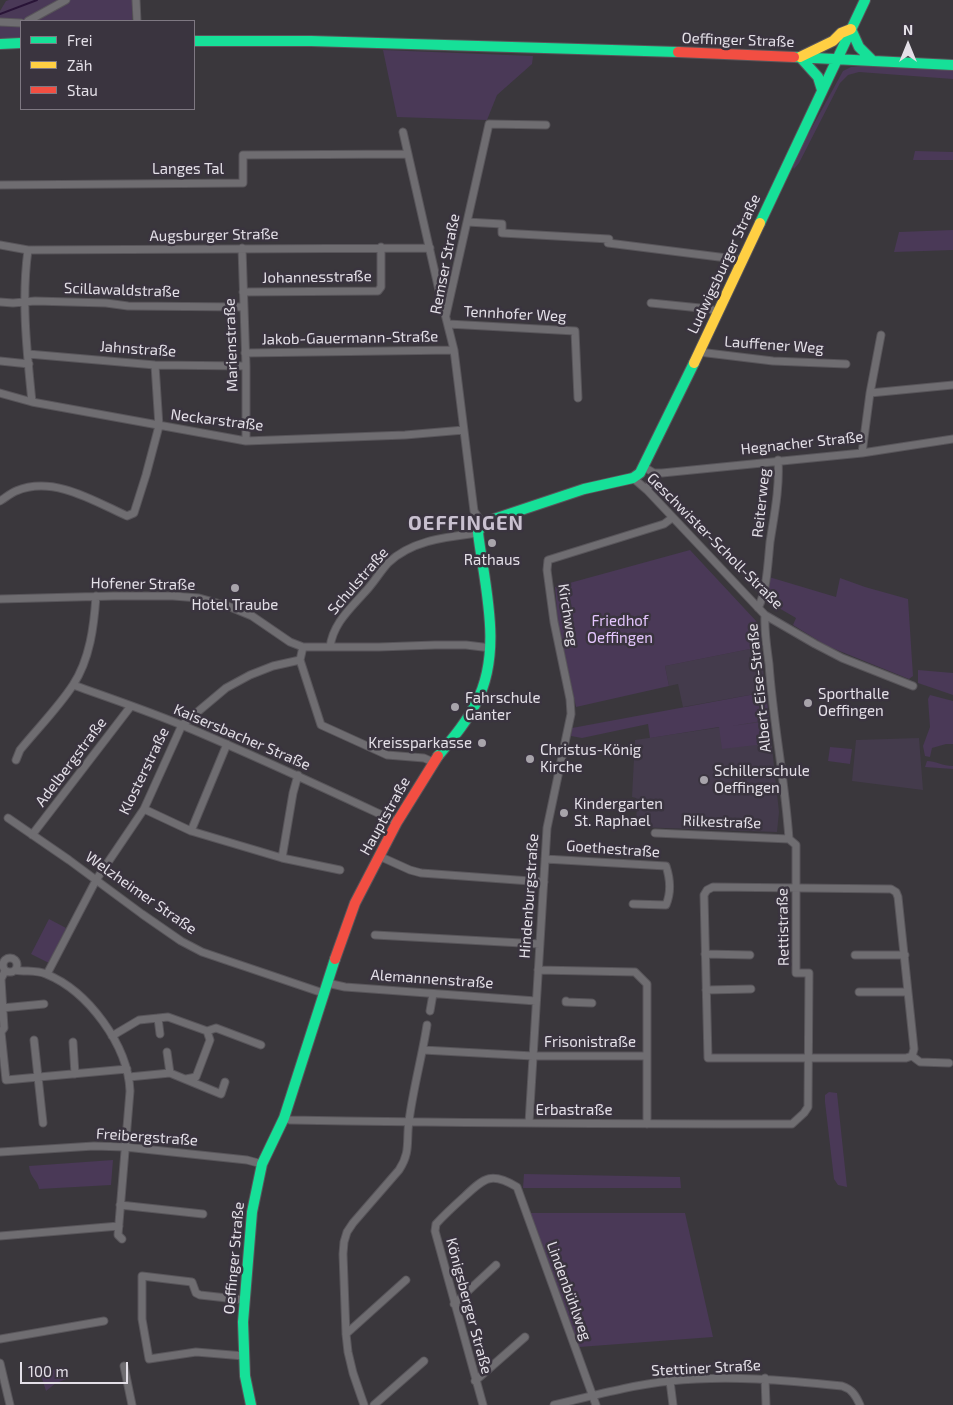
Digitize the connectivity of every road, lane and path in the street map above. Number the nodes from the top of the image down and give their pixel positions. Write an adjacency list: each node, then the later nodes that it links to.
1 (66, 0): 4 (street)
2 (136, 0): 5 (street)
3 (865, 0): 8 (street, Ludwigsburger Straße)
4 (30, 20)
5 (137, 20)
6 (0, 22): 7 (street)
7 (20, 23)
8 (851, 29): 12 (street); 13 (street, Ludwigsburger Straße); 14 (street)
9 (195, 41): 12 (street, Oeffinger Straße)
10 (0, 44): 11 (street)
11 (20, 44)
12 (800, 57): 13 (street, Oeffinger Straße); 16 (street)
13 (837, 59): 14 (street, Oeffinger Straße); 16 (street, Ludwigsburger Straße)
14 (873, 61): 15 (street, Oeffinger Straße)
15 (953, 65)
16 (822, 90): 27 (street, Ludwigsburger Straße)
17 (546, 126): 21 (street, Remser Straße)
18 (403, 132): 19 (street)
19 (408, 154): 20 (street, Langes Tal); 25 (street)
20 (0, 185)
21 (467, 222): 27 (street); 34 (street, Remser Straße)
22 (0, 245): 26 (street, Augsburger Straße)
23 (381, 247): 24 (street, Augsburger Straße); 25 (street, Augsburger Straße); 28 (street, Johannesstraße)
24 (242, 248): 26 (street, Augsburger Straße); 28 (street, Marienstraße)
25 (430, 248): 34 (street)
26 (28, 250): 30 (street)
27 (743, 260): 33 (street, Ludwigsburger Straße)
28 (243, 292): 32 (street, Marienstraße)
29 (0, 302): 30 (street, Scillawaldstraße)
30 (25, 303): 32 (street, Scillawaldstraße); 40 (street)
31 (651, 303): 33 (street)
32 (243, 307): 39 (street, Marienstraße)
33 (718, 312): 38 (street, Ludwigsburger Straße)
34 (446, 316): 35 (street, Remser Straße)
35 (448, 324): 37 (street, Remser Straße); 49 (street, Tennhofer Weg)
36 (881, 335): 48 (street)
37 (454, 350): 39 (street, Jakob-Gauermann-Straße); 52 (street, Remser Straße)
38 (699, 352): 43 (street, Lauffener Weg); 57 (street, Ludwigsburger Straße)
39 (245, 353): 45 (street, Marienstraße)
40 (28, 354): 42 (street); 44 (street, Jahnstraße)
41 (0, 361): 42 (street)
42 (28, 364): 50 (street)
43 (846, 364)
44 (156, 365): 45 (street, Jahnstraße); 51 (street)
45 (246, 366): 54 (street, Marienstraße)
46 (953, 385): 48 (street)
47 (0, 393): 50 (street, Neckarstraße)
48 (870, 393): 55 (street)
49 (578, 398)
50 (32, 402): 51 (street, Neckarstraße)
51 (158, 426): 54 (street, Neckarstraße); 61 (street)
52 (464, 430): 54 (street, Neckarstraße); 63 (street, Remser Straße)
53 (953, 438): 55 (street, Hegnacher Straße)
54 (246, 441)
55 (862, 453): 56 (street, Hegnacher Straße)
56 (778, 460): 58 (street, Hegnacher Straße); 67 (street, Reiterweg)
57 (644, 467): 58 (street); 59 (street, Ludwigsburger Straße)
58 (654, 473): 60 (street)
59 (633, 478): 60 (street, Geschwister-Scholl-Straße); 63 (street)
60 (647, 490): 62 (street, Geschwister-Scholl-Straße)
61 (0, 501)
62 (672, 518): 67 (street, Geschwister-Scholl-Straße); 73 (street, Kirchweg)
63 (482, 523): 64 (street)
64 (478, 533): 70 (street, Schulstraße); 71 (street, Hauptstraße)
65 (96, 596): 66 (street, Hofener Straße); 69 (street, Hofener Straße); 74 (street)
66 (0, 598)
67 (758, 608): 68 (street, Geschwister-Scholl-Straße)
68 (765, 615): 75 (street, Geschwister-Scholl-Straße); 88 (street, Albert-Eise-Straße)
69 (303, 647): 70 (street); 72 (street)
70 (330, 647): 71 (street)
71 (491, 648): 80 (street, Hauptstraße)
72 (300, 660): 77 (street, Klosterstraße); 80 (street)
73 (565, 674): 91 (street, Hindenburgstraße)
74 (73, 684): 76 (street, Kaisersbacher Straße); 79 (street)
75 (913, 686)
76 (131, 706): 77 (street, Kaisersbacher Straße); 87 (street, Adelbergstraße)
77 (182, 725): 78 (street, Kaisersbacher Straße); 82 (street, Klosterstraße)
78 (227, 744): 81 (street, Kaisersbacher Straße); 85 (street)
79 (16, 760)
80 (433, 762): 84 (street, Hauptstraße)
81 (298, 775): 84 (street, Kaisersbacher Straße); 90 (street)
82 (144, 809): 85 (street); 93 (street, Klosterstraße)
83 (8, 818): 87 (street, Welzheimer Straße)
84 (397, 822): 89 (street, Hauptstraße)
85 (190, 831): 90 (street)
86 (655, 832): 88 (street, Rilkestraße)
87 (32, 835): 93 (street, Welzheimer Straße)
88 (789, 839): 95 (street, Rettistraße)
89 (378, 856): 94 (street); 108 (street, Hauptstraße)
90 (282, 858): 92 (street)
91 (545, 859): 94 (street, Hindenburgstraße); 96 (street, Goethestraße)
92 (340, 870)
93 (95, 882): 107 (street, Klosterstraße); 108 (street, Welzheimer Straße)
94 (544, 882): 98 (street, Hindenburgstraße)
95 (796, 888): 99 (street); 102 (street); 135 (street, Rettistraße)
96 (633, 904)
97 (375, 935): 98 (street)
98 (540, 944): 105 (street, Hindenburgstraße)
99 (705, 954): 100 (street); 109 (street)
100 (750, 955)
101 (855, 955): 102 (street)
102 (905, 955): 112 (street)
103 (2, 959): 104 (street); 106 (street)
104 (15, 970): 106 (street); 107 (street)
105 (538, 970): 115 (street, Hindenburgstraße); 133 (street, Frisonistraße)
106 (5, 971): 114 (street)
107 (47, 974): 126 (street)
108 (325, 988): 113 (street, Alemannenstraße); 144 (street, Hauptstraße)
109 (706, 990): 110 (street); 135 (street)
110 (751, 990)
111 (859, 992): 112 (street)
112 (908, 992): 134 (street)
113 (433, 994): 115 (street, Alemannenstraße); 120 (street)
114 (1, 997): 119 (street)
115 (536, 1000): 132 (street, Hindenburgstraße)
116 (566, 1001): 117 (street)
117 (592, 1003)
118 (44, 1004): 119 (street)
119 (2, 1008): 124 (street)
120 (430, 1011)
121 (158, 1018): 123 (street); 125 (street); 126 (street)
122 (427, 1025): 130 (street)
123 (207, 1031): 129 (street); 142 (street)
124 (1, 1032): 137 (street)
125 (160, 1034)
126 (112, 1036): 138 (street)
127 (34, 1040): 141 (street)
128 (73, 1042): 140 (street)
129 (261, 1045)
130 (423, 1050): 132 (street, Frisonistraße); 145 (street)
131 (167, 1052): 139 (street)
132 (533, 1056): 133 (street, Frisonistraße); 147 (street, Hindenburgstraße)
133 (647, 1056): 148 (street, Frisonistraße)
134 (912, 1056): 135 (street); 136 (street)
135 (809, 1058): 148 (street, Erbastraße)
136 (949, 1063)
137 (2, 1068): 141 (street)
138 (128, 1073): 139 (street); 140 (street); 149 (street)
139 (170, 1073): 142 (street)
140 (76, 1074): 141 (street)
141 (40, 1078): 146 (street)
142 (184, 1079): 143 (street)
143 (226, 1082)
144 (284, 1118): 145 (street, Erbastraße); 151 (street, Oeffinger Straße)
145 (409, 1122): 147 (street, Erbastraße); 163 (street)
146 (43, 1123)
147 (529, 1123): 148 (street, Erbastraße)
148 (647, 1124)
149 (125, 1146): 150 (street, Freibergstraße); 151 (street, Freibergstraße); 153 (street)
150 (0, 1152)
151 (262, 1164): 160 (street, Oeffinger Straße)
152 (517, 1187): 161 (street, Königsberger Straße); 173 (street, Lindenbühlweg)
153 (120, 1205): 154 (street); 155 (street)
154 (202, 1214)
155 (119, 1226): 156 (street); 157 (street)
156 (0, 1236)
157 (122, 1239)
158 (496, 1266): 161 (street)
159 (406, 1280): 163 (street)
160 (244, 1300): 166 (street, Oeffinger Straße); 166 (street)
161 (454, 1304): 171 (street, Königsberger Straße)
162 (104, 1321): 165 (street)
163 (346, 1334): 177 (street)
164 (525, 1336): 171 (street)
165 (0, 1339)
166 (244, 1356): 176 (street, Oeffinger Straße)
167 (424, 1361): 178 (street)
168 (0, 1363): 174 (street)
169 (124, 1366): 175 (street)
170 (765, 1378): 172 (street, Stettiner Straße); 183 (street); 184 (street, Stettiner Straße)
171 (475, 1381): 179 (street, Königsberger Straße)
172 (670, 1381): 173 (street, Stettiner Straße); 182 (street)
173 (593, 1396): 180 (street, Stettiner Straße); 181 (street, Lindenbühlweg)
174 (10, 1405)
175 (132, 1405)
176 (251, 1405)
177 (364, 1405)
178 (374, 1405)
179 (483, 1405)
180 (554, 1405)
181 (596, 1405)
182 (673, 1405)
183 (766, 1405)
184 (860, 1405)

